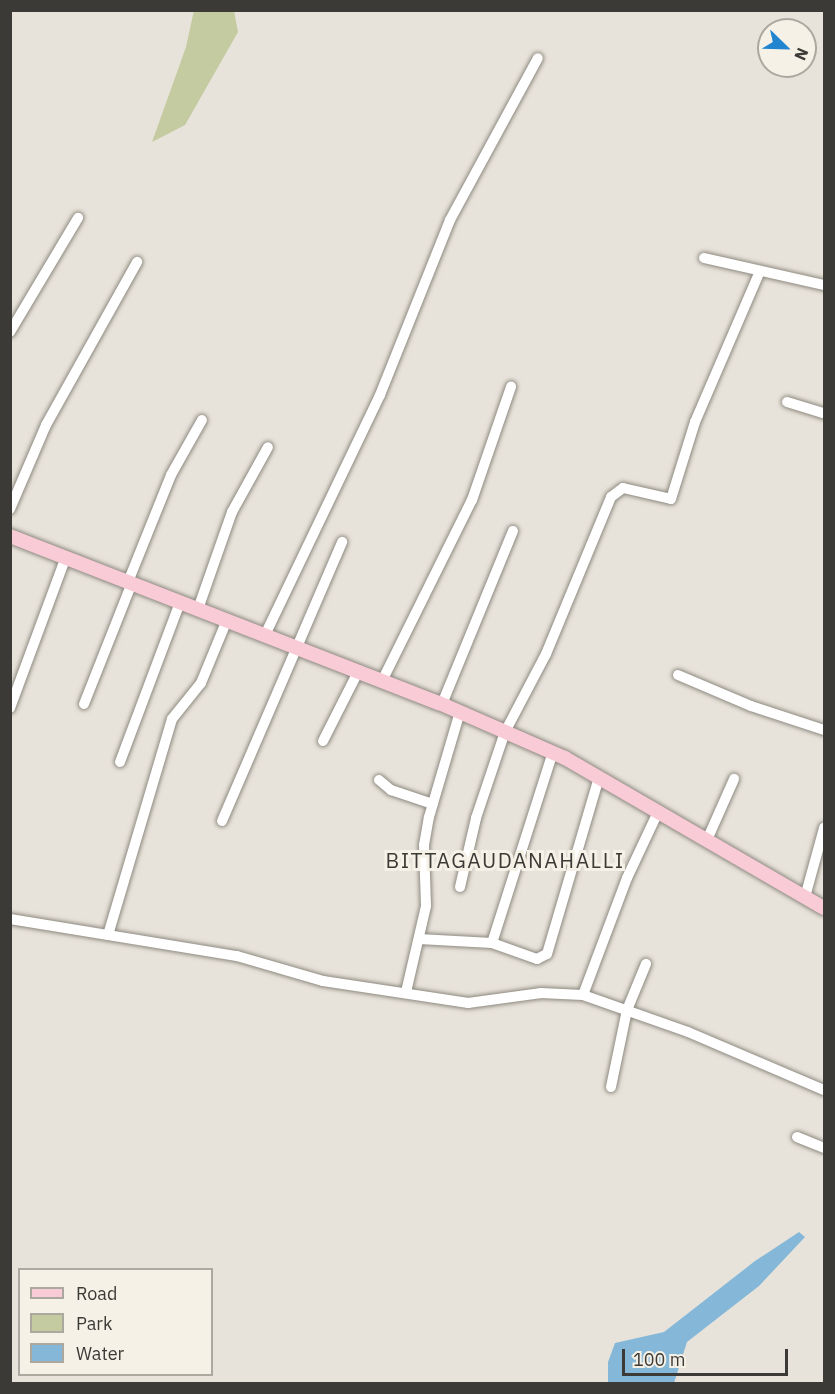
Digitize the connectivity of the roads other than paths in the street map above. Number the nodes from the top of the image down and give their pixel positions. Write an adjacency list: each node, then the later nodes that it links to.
1 (538, 58): 22 (street)
2 (78, 218): 7 (street)
3 (704, 258): 5 (street)
4 (137, 262): 13 (street)
5 (760, 271): 6 (street); 32 (street)
6 (825, 285)
7 (10, 332)
8 (511, 387): 26 (street)
9 (787, 402): 10 (street)
10 (825, 413)
11 (202, 420): 18 (street)
12 (268, 447): 20 (street)
13 (10, 509)
14 (513, 531): 28 (street)
15 (10, 536): 17 (main road)
16 (342, 542): 23 (street)
17 (66, 557): 18 (main road); 29 (street)
18 (130, 582): 19 (main road); 27 (street)
19 (180, 602): 20 (main road); 35 (street)
20 (198, 609): 21 (main road)
21 (227, 620): 22 (main road); 48 (street)
22 (265, 635): 23 (main road)
23 (299, 648): 24 (main road); 41 (street)
24 (358, 672): 26 (main road); 33 (street)
25 (678, 675): 31 (street)
26 (382, 681): 28 (main road)
27 (84, 704)
28 (441, 704): 30 (main road)
29 (10, 708)
30 (460, 712): 32 (main road); 39 (street)
31 (825, 730)
32 (505, 732): 34 (main road); 44 (street)
33 (323, 741)
34 (553, 752): 36 (main road); 50 (street)
35 (120, 762)
36 (599, 777): 40 (main road); 50 (street)
37 (734, 779): 43 (street)
38 (379, 780): 39 (street)
39 (433, 804): 49 (street)
40 (658, 812): 43 (main road); 53 (street)
41 (222, 821)
42 (825, 828): 45 (street)
43 (706, 840): 45 (main road)
44 (460, 887)
45 (805, 897): 46 (main road)
46 (825, 908)
47 (10, 918): 48 (street)
48 (108, 935): 52 (street)
49 (418, 939): 50 (street); 52 (street)
50 (492, 943)
51 (646, 964): 54 (street)
52 (406, 992): 53 (street)
53 (583, 994): 54 (street)
54 (627, 1010): 55 (street); 56 (street)
55 (611, 1087)
56 (825, 1090)
57 (797, 1137): 58 (street)
58 (825, 1148)

